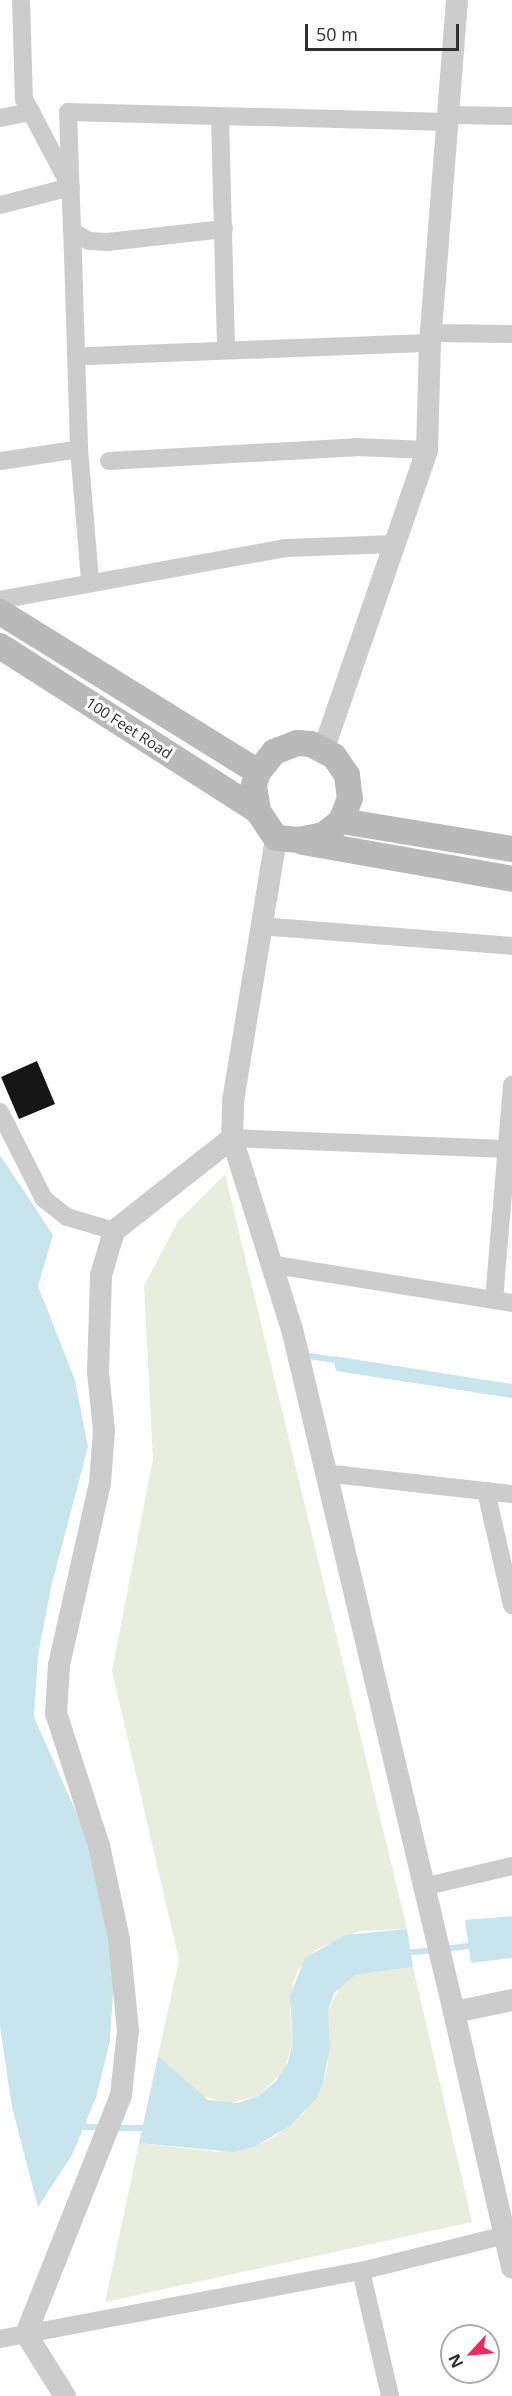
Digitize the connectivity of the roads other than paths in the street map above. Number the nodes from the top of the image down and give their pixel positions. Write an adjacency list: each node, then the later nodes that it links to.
1 (21, 0): 3 (street)
2 (457, 0): 7 (street)
3 (30, 112): 6 (street); 8 (street)
4 (512, 116): 7 (street)
5 (220, 117): 7 (street); 8 (street); 10 (street)
6 (0, 118)
7 (448, 118): 12 (street)
8 (70, 188): 9 (street); 10 (street); 15 (street)
9 (0, 205)
10 (224, 229): 13 (street)
11 (512, 334): 12 (street)
12 (431, 338): 13 (street); 16 (street)
13 (226, 348): 14 (street)
14 (88, 356)
15 (79, 449): 17 (street); 20 (street)
16 (427, 450): 18 (street); 19 (street)
17 (0, 461)
18 (109, 461)
19 (395, 544): 20 (street); 24 (street)
20 (90, 581): 21 (street)
21 (0, 600)
22 (0, 612): 25 (main road, 100 Feet Road)
23 (0, 646): 26 (main road, 100 Feet Road)
24 (324, 748): 25 (main road); 27 (main road)
25 (258, 772): 26 (main road)
26 (258, 811): 28 (main road)
27 (341, 821): 28 (main road); 29 (main road)
28 (276, 838): 30 (main road); 31 (street)
29 (512, 849)
30 (512, 879)
31 (260, 926): 32 (street); 36 (street)
32 (512, 946)
33 (512, 1085): 34 (street)
34 (512, 1092): 37 (street)
35 (0, 1112): 39 (street)
36 (232, 1138): 37 (street); 39 (street); 40 (street)
37 (506, 1149): 38 (street)
38 (508, 1190): 41 (street)
39 (114, 1231): 54 (street)
40 (274, 1265): 41 (street); 43 (street)
41 (494, 1300): 42 (street)
42 (512, 1303)
43 (324, 1473): 44 (street); 48 (street)
44 (486, 1491): 45 (street); 46 (street)
45 (512, 1494)
46 (512, 1605)
47 (512, 1866): 48 (street)
48 (429, 1894): 50 (street)
49 (512, 2000): 50 (street)
50 (454, 2012): 51 (street)
51 (505, 2235): 52 (street); 53 (street)
52 (512, 2267)
53 (361, 2271): 54 (street); 57 (street)
54 (27, 2334): 55 (street); 56 (street)
55 (0, 2339)
56 (64, 2396)
57 (390, 2396)

